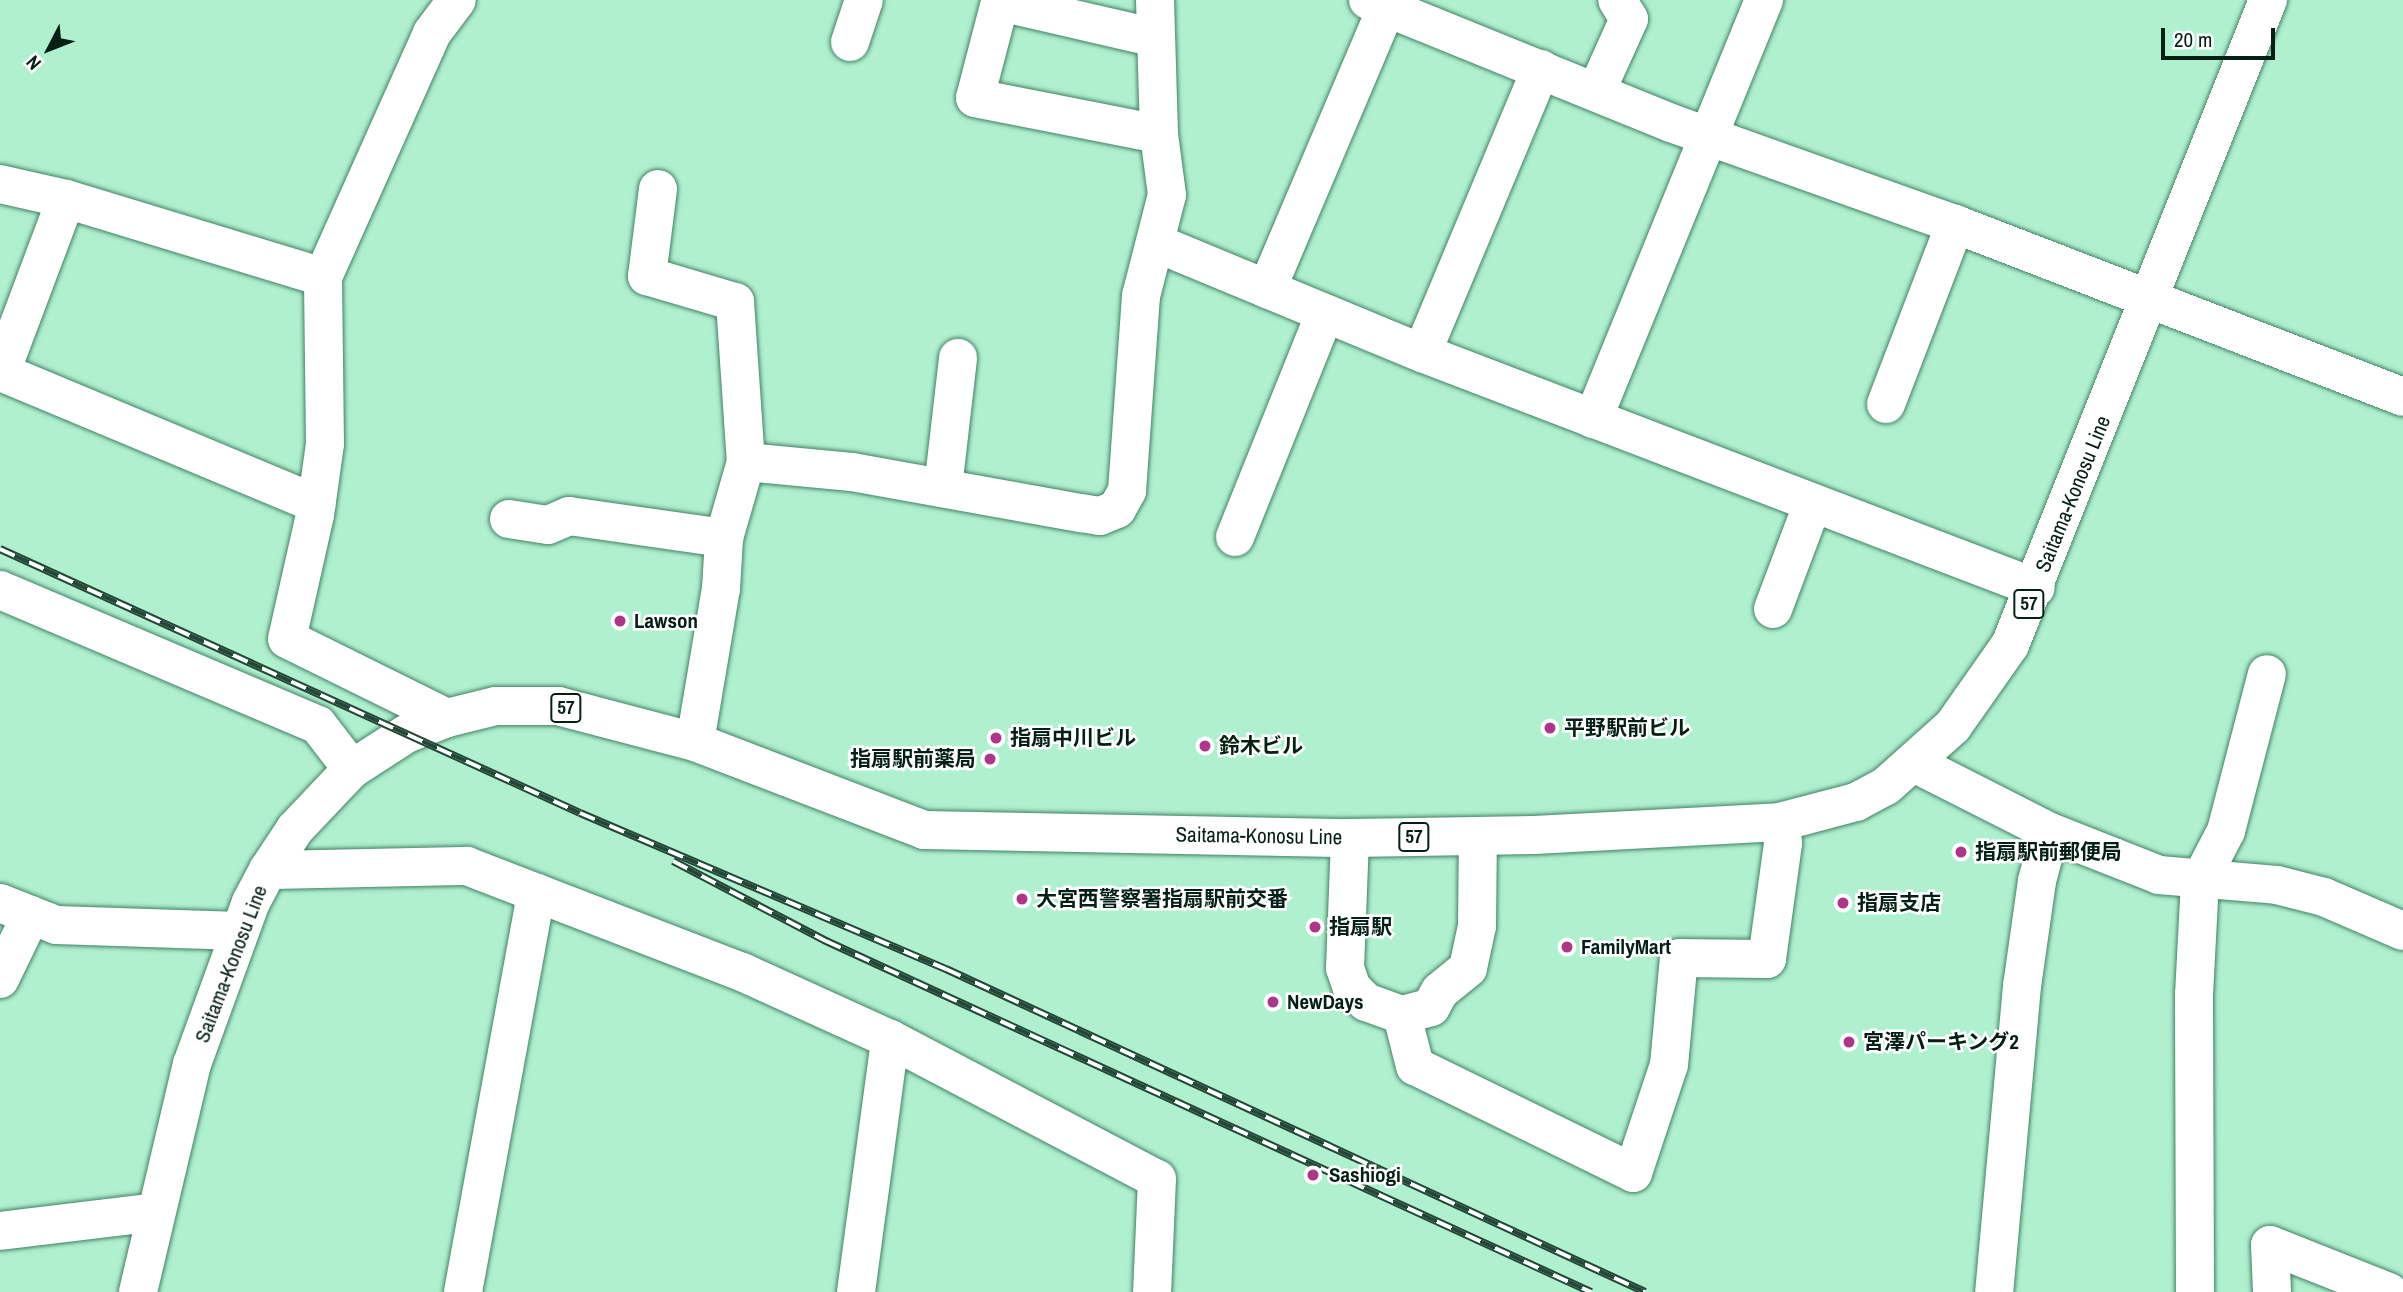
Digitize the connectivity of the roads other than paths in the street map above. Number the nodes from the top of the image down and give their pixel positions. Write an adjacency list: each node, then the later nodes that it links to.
1 (457, 0): 19 (street)
2 (864, 0): 9 (street)
3 (1155, 0): 8 (street)
4 (1616, 0): 11 (street)
5 (1764, 0): 13 (street)
6 (2268, 0): 21 (street, Saitama-Konosu Line / 57)
7 (1377, 4): 10 (street); 20 (street)
8 (1156, 38): 12 (street); 12 (street)
9 (850, 42)
10 (1541, 69): 11 (street); 23 (street)
11 (1596, 92): 13 (street)
12 (1159, 134): 18 (street)
13 (1711, 138): 17 (street); 27 (street)
14 (0, 184): 16 (street)
15 (658, 188): 28 (street)
16 (66, 199): 19 (street); 30 (street)
17 (1955, 224): 21 (street); 26 (street)
18 (1156, 243): 20 (street); 29 (street)
19 (323, 276): 30 (street)
20 (1267, 289): 22 (street)
21 (2150, 299): 25 (street); 35 (street, Saitama-Konosu Line / 57)
22 (1325, 313): 23 (street); 33 (street)
23 (1422, 353): 27 (street)
24 (958, 358): 29 (street)
25 (2403, 397)
26 (1886, 404)
27 (1593, 419): 31 (street)
28 (746, 462): 29 (street); 34 (street)
29 (943, 488)
30 (316, 504): 39 (street)
31 (1812, 505): 35 (street); 37 (street)
32 (509, 519): 34 (street)
33 (1235, 537)
34 (724, 538): 40 (street)
35 (2036, 588): 41 (street, Saitama-Konosu Line / 57)
36 (0, 590): 42 (street)
37 (1773, 609)
38 (2267, 674): 48 (street)
39 (447, 718): 40 (street, Saitama-Konosu Line / 57); 42 (street, Saitama-Konosu Line / 57)
40 (695, 742): 46 (street, Saitama-Konosu Line / 57)
41 (1916, 764): 43 (street, Saitama-Konosu Line / 57); 44 (street)
42 (352, 769): 47 (street, Saitama-Konosu Line / 57)
43 (1780, 822): 45 (street, Saitama-Konosu Line / 57); 54 (street)
44 (2050, 832): 48 (street); 62 (street)
45 (1479, 837): 46 (street, Saitama-Konosu Line / 57); 54 (street)
46 (1350, 838): 54 (street)
47 (268, 870): 49 (street); 51 (street, Saitama-Konosu Line / 57)
48 (2200, 881): 52 (street); 63 (street)
49 (536, 893): 55 (street); 59 (street)
50 (16, 909): 51 (street); 53 (street)
51 (240, 931): 56 (street, Saitama-Konosu Line / 57)
52 (2403, 931)
53 (0, 978)
54 (1402, 1015)
55 (890, 1040): 60 (street); 61 (street)
56 (156, 1212): 57 (street); 58 (street, Saitama-Konosu Line / 57)
57 (0, 1231)
58 (138, 1292)
59 (463, 1292)
60 (856, 1292)
61 (1153, 1292)
62 (1994, 1292)
63 (2195, 1292)
64 (2272, 1292): 65 (street)
65 (2389, 1292)

